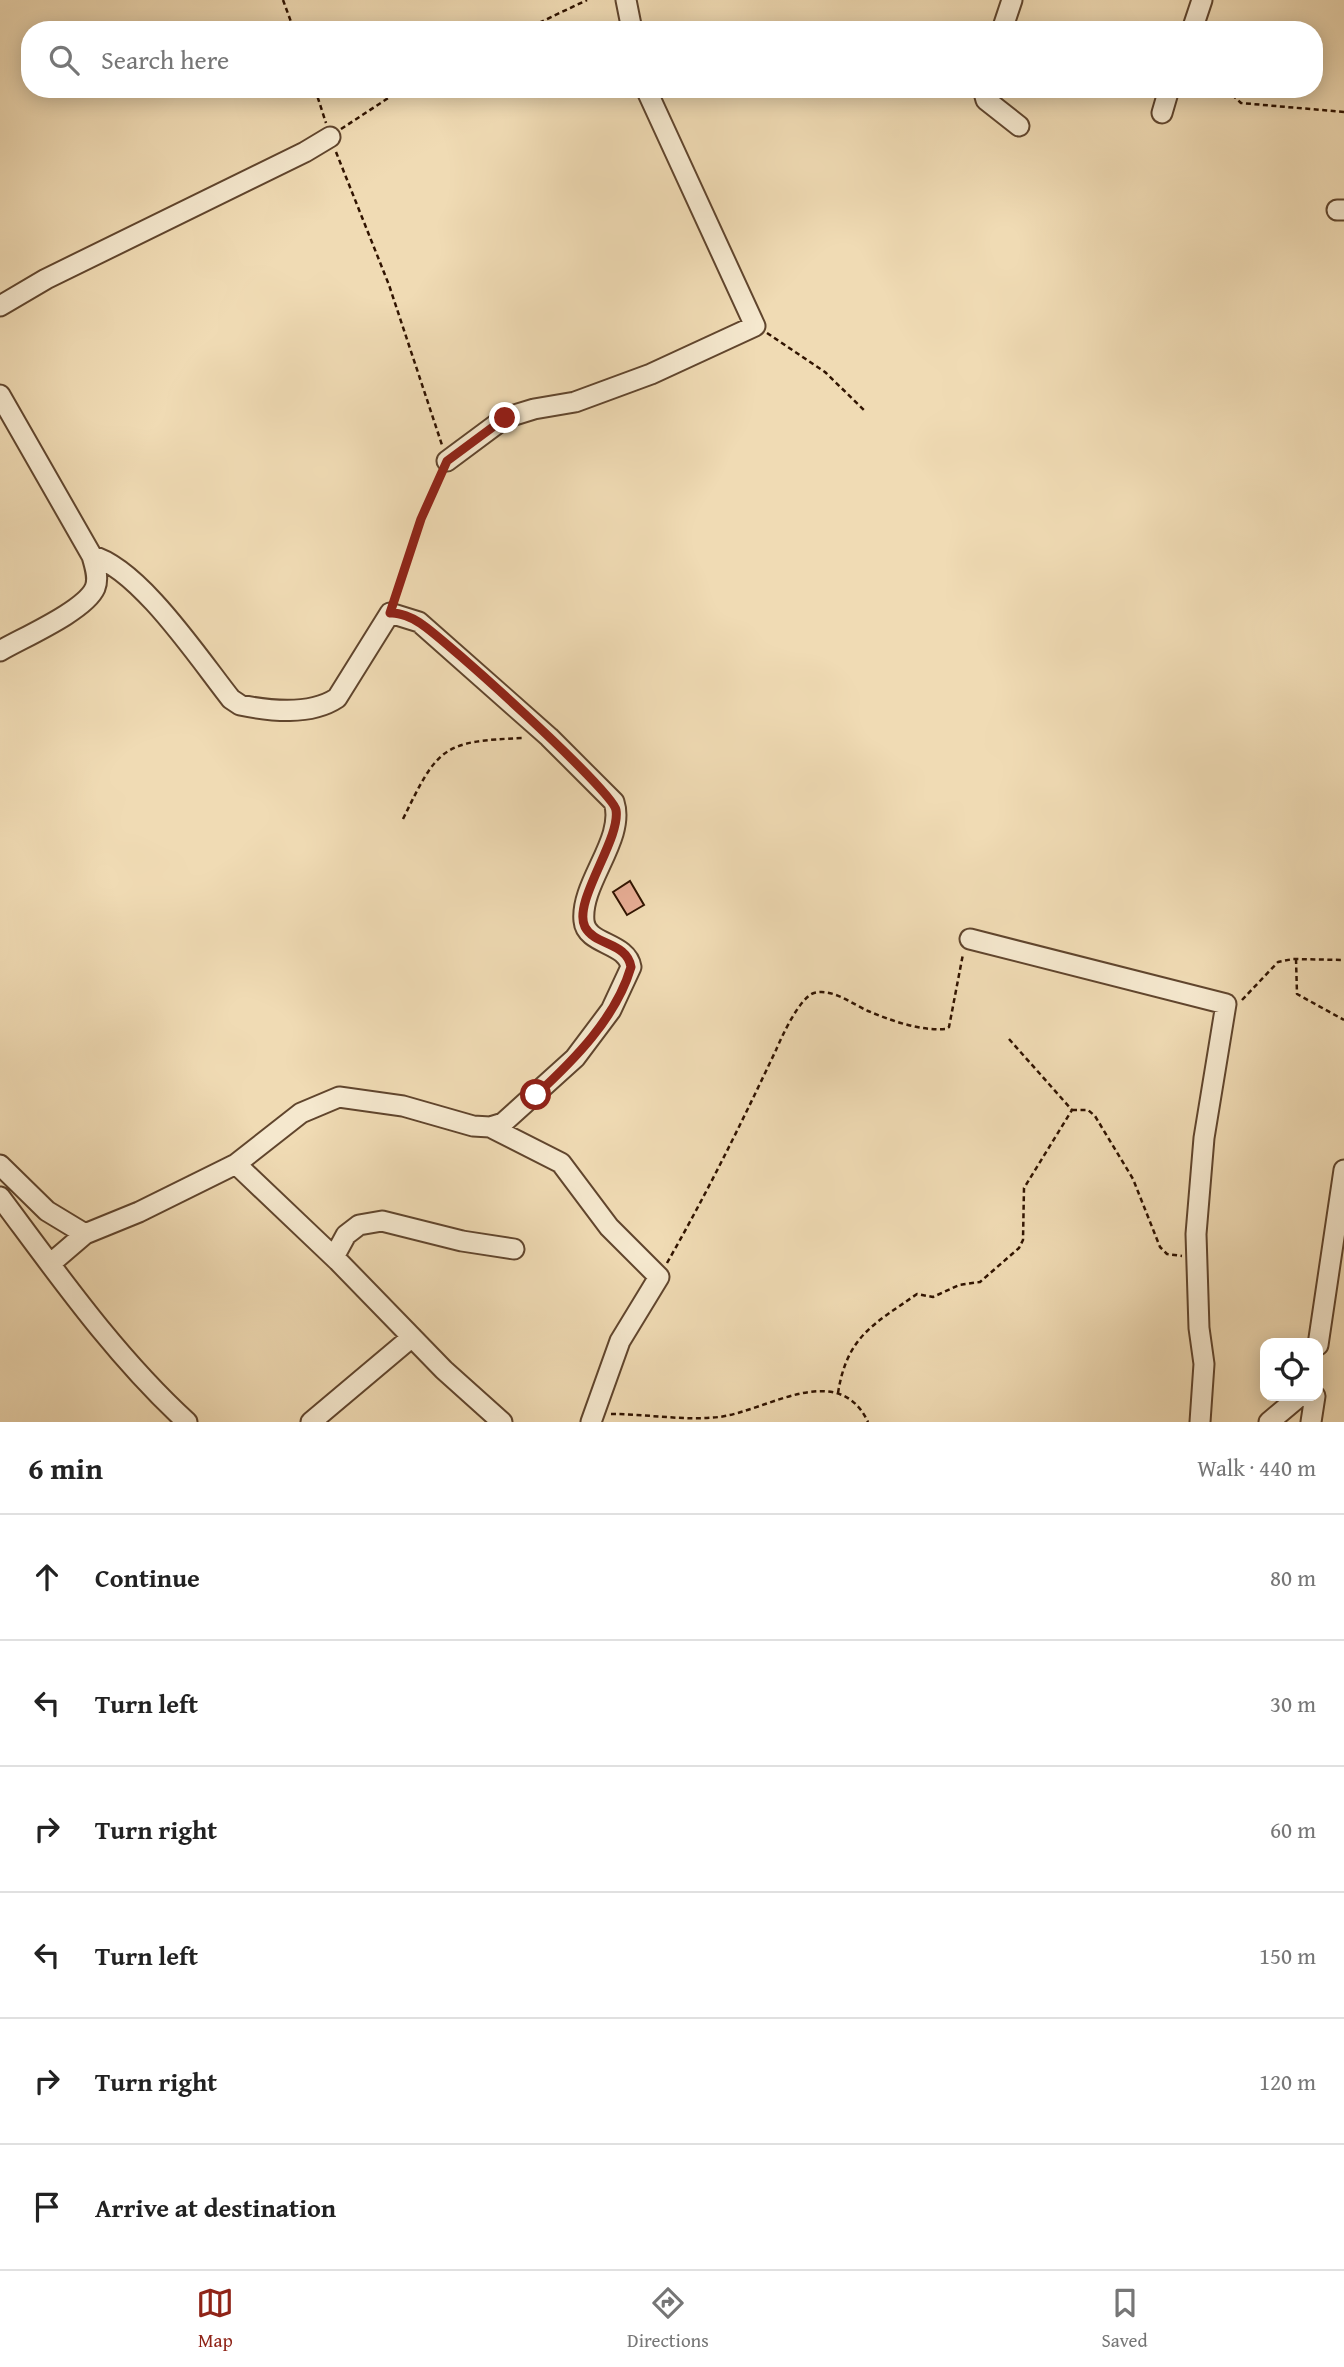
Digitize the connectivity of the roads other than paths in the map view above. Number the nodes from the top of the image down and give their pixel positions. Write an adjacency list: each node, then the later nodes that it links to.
1 (626, 0): 4 (street)
2 (1012, 0): 5 (street)
3 (1202, 0): 6 (street)
4 (630, 21)
5 (1005, 21)
6 (1195, 21)
7 (650, 98): 15 (street)
8 (985, 98): 11 (street)
9 (1166, 98): 10 (street)
10 (1162, 113)
11 (1019, 127)
12 (330, 137): 13 (street)
13 (0, 306)
14 (0, 396): 16 (street)
15 (447, 461)
16 (92, 556): 17 (street); 19 (street)
17 (0, 651)
18 (970, 939): 36 (street)
19 (490, 1128): 20 (street); 32 (street)
20 (236, 1164): 24 (street); 26 (street)
21 (0, 1165): 24 (street)
22 (1344, 1170): 29 (street)
23 (0, 1198): 27 (street)
24 (85, 1234): 27 (street)
25 (514, 1249): 26 (street)
26 (334, 1257): 28 (street)
27 (50, 1265): 33 (street)
28 (412, 1336): 34 (street); 35 (street)
29 (1319, 1338)
30 (1294, 1401): 37 (street)
31 (1314, 1401): 38 (street)
32 (592, 1418)
33 (187, 1422)
34 (311, 1422)
35 (502, 1422)
36 (1200, 1422)
37 (1269, 1422)
38 (1311, 1422)

